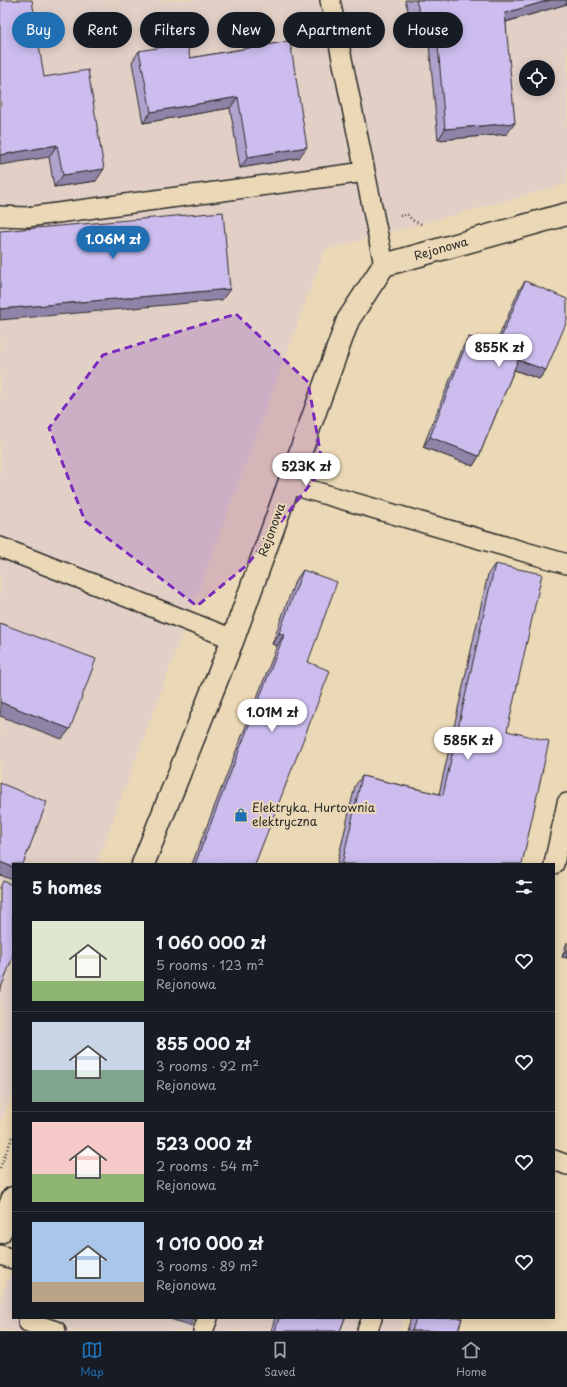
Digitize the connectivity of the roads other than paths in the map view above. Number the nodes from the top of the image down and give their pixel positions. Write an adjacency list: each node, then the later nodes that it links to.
1 (330, 0): 2 (lane)
2 (365, 172): 4 (lane); 5 (lane)
3 (567, 214): 5 (street, Rejonowa)
4 (0, 216)
5 (384, 265): 6 (street, Rejonowa)
6 (289, 484): 8 (lane); 9 (street, Rejonowa)
7 (0, 547): 9 (lane)
8 (567, 564)
9 (233, 639): 11 (street, Rejonowa)
10 (567, 803): 12 (lane)
11 (142, 863)
12 (554, 863)
13 (555, 1160): 14 (lane)
14 (567, 1165)
15 (12, 1201): 16 (street)
16 (0, 1232)
17 (0, 1255): 18 (lane)
18 (12, 1260)
19 (30, 1319): 22 (lane)
20 (208, 1319): 23 (lane)
21 (372, 1319): 24 (lane)
22 (56, 1331)
23 (204, 1331)
24 (367, 1331)

